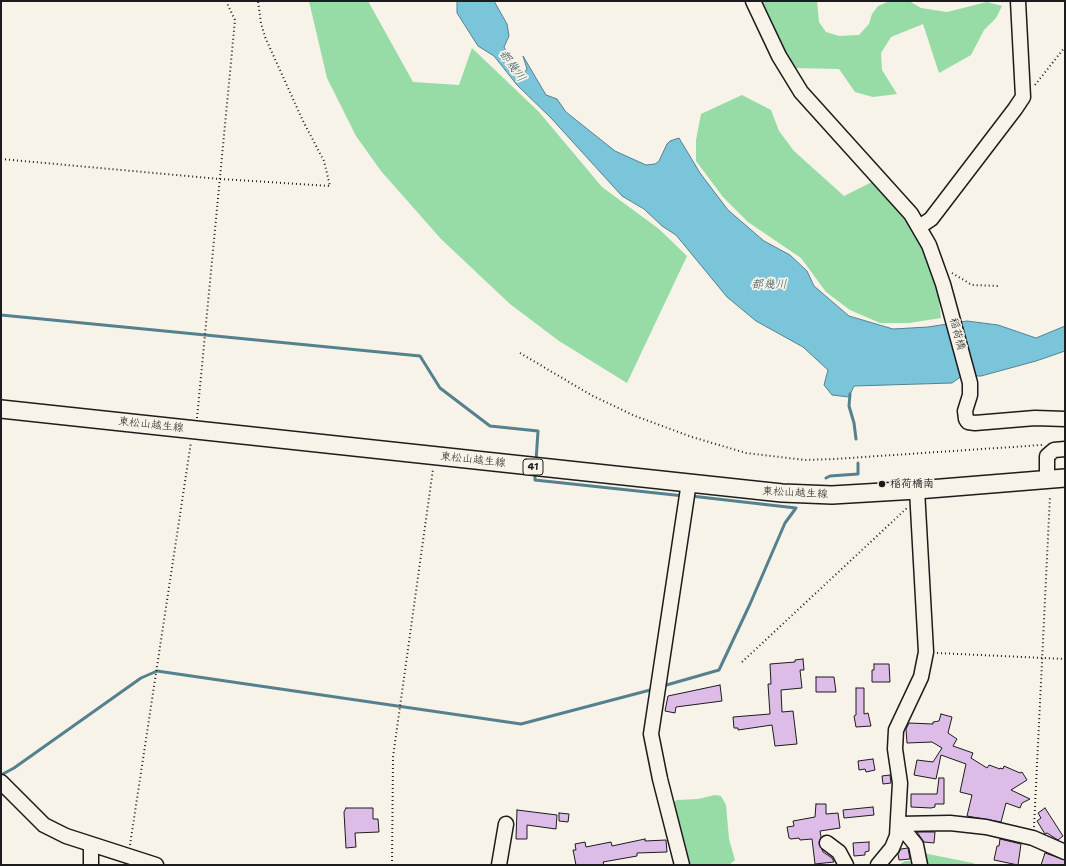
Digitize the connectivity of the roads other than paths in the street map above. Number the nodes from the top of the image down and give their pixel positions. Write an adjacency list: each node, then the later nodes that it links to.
1 (753, 1): 3 (street, 稲荷橋)
2 (1018, 1): 3 (street)
3 (919, 227): 5 (street, 稲荷橋)
4 (1, 409): 9 (main road, 東松山越生線 / 41)
5 (1065, 419)
6 (1065, 448): 8 (street)
7 (1065, 478): 8 (main road, 東松山越生線 / 41)
8 (1047, 480): 10 (main road, 東松山越生線 / 41)
9 (690, 482): 10 (main road, 東松山越生線 / 41); 20 (street)
10 (917, 497): 13 (street)
11 (1, 782): 15 (street)
12 (506, 824): 19 (street)
13 (899, 824): 16 (street); 22 (street); 23 (street)
14 (827, 842): 21 (street)
15 (91, 845): 17 (street); 18 (street)
16 (1065, 852)
17 (91, 865)
18 (156, 865)
19 (499, 865)
20 (682, 865)
21 (846, 865)
22 (878, 865)
23 (920, 865)

